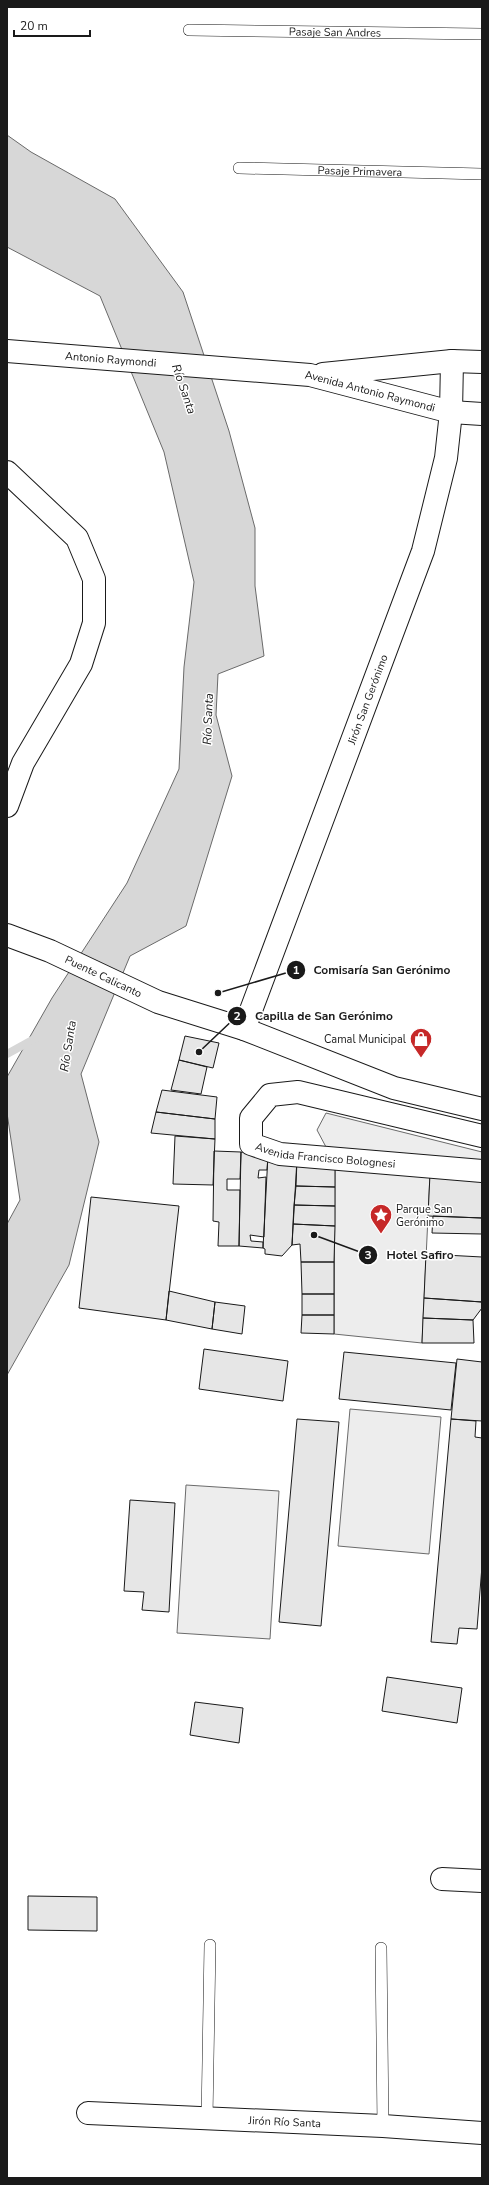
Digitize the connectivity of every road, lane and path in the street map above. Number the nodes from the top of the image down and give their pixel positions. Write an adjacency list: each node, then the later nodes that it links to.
1 (189, 30): 2 (lane, Pasaje San Andres)
2 (482, 34)
3 (239, 168): 4 (lane, Pasaje Primavera)
4 (482, 174)
5 (7, 351): 8 (main road, Antonio Raymondi)
6 (452, 361): 7 (main road, Avenida Antonio Raymondi); 8 (main road, Avenida Antonio Raymondi); 9 (main road, Jirón San Gerónimo)
7 (482, 362)
8 (310, 375): 9 (main road, Avenida Antonio Raymondi)
9 (451, 412): 10 (main road, Avenida Antonio Raymondi); 14 (main road, Jirón San Gerónimo)
10 (482, 414)
11 (7, 472): 12 (main road)
12 (7, 806)
13 (7, 935): 14 (main road, Puente Calicanto)
14 (244, 1029): 15 (main road)
15 (482, 1109)
16 (482, 1136): 17 (main road, Avenida Francisco Bolognesi)
17 (482, 1171)
18 (442, 1879): 19 (main road)
19 (482, 1881)
20 (210, 1945): 23 (lane)
21 (381, 1948): 24 (lane)
22 (88, 2113): 23 (main road, Jirón Río Santa)
23 (207, 2119): 24 (main road, Jirón Río Santa)
24 (383, 2126): 25 (main road, Jirón Río Santa)
25 (482, 2133)

